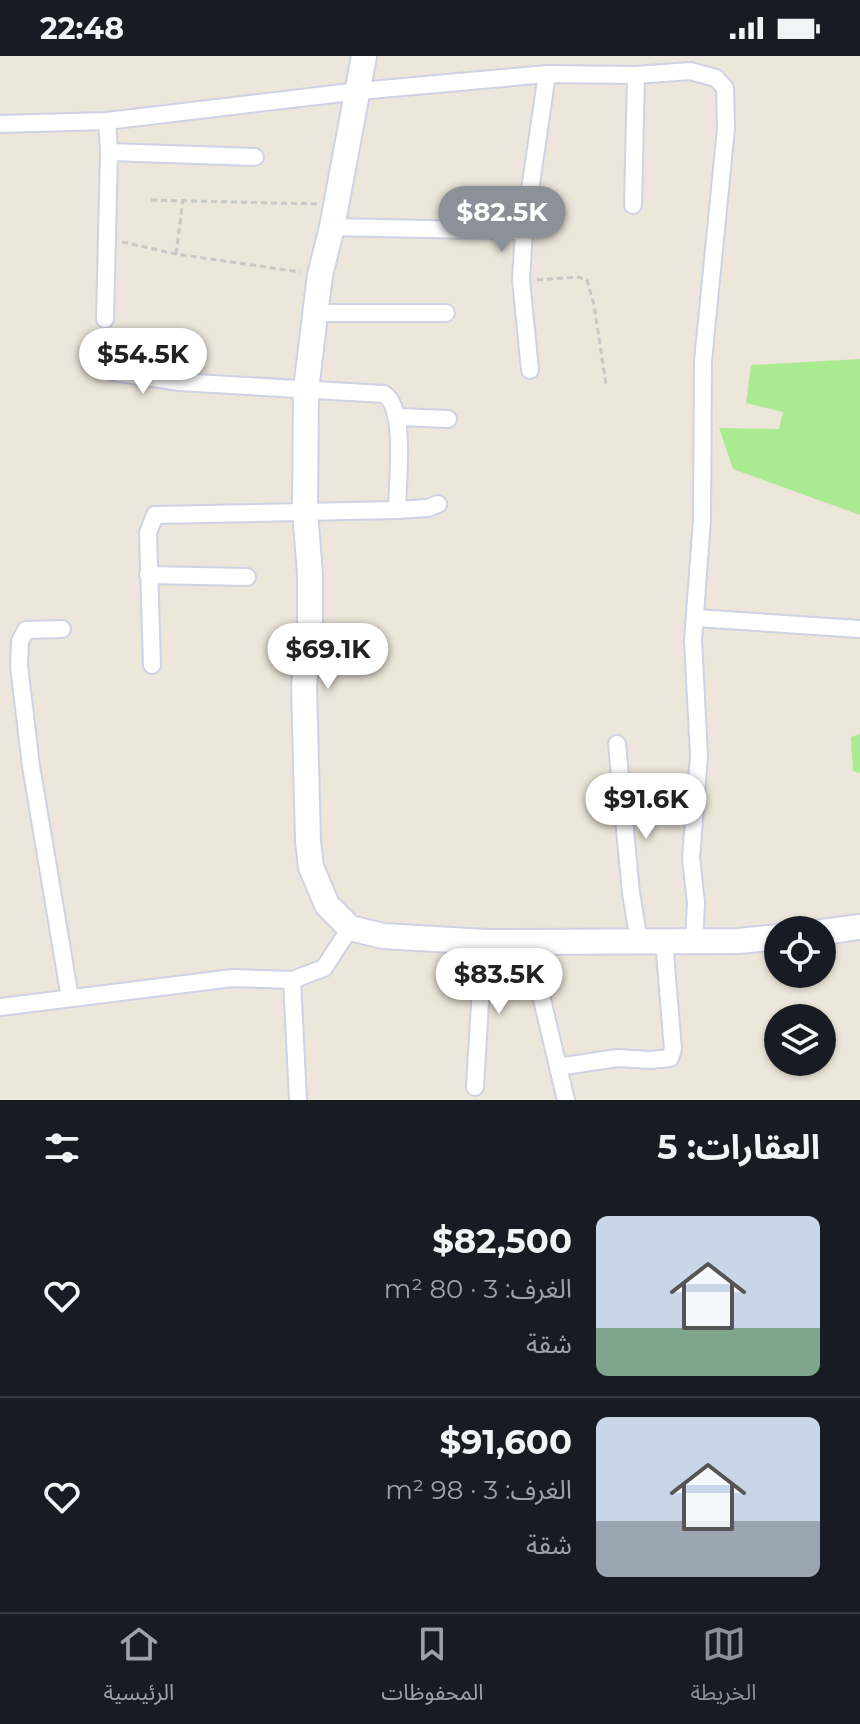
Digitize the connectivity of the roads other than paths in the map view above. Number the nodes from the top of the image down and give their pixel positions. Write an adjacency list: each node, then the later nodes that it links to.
1 (364, 56): 4 (main road)
2 (547, 74): 3 (street); 4 (street); 11 (street)
3 (636, 75): 9 (street); 25 (street)
4 (359, 91): 5 (street); 10 (main road)
5 (107, 121): 6 (street); 7 (street)
6 (0, 124)
7 (109, 152): 8 (street); 14 (street)
8 (255, 157)
9 (633, 205)
10 (334, 216): 11 (street); 12 (main road)
11 (524, 231): 15 (street)
12 (314, 313): 13 (street); 17 (main road)
13 (446, 313)
14 (105, 319)
15 (530, 370)
16 (113, 372): 17 (street)
17 (306, 389): 18 (street); 22 (main road)
18 (399, 417): 19 (street); 21 (street)
19 (448, 419)
20 (438, 504): 21 (street)
21 (397, 510): 22 (street)
22 (305, 511): 23 (street); 31 (main road)
23 (148, 575): 24 (street); 28 (street)
24 (247, 577)
25 (695, 618): 27 (street); 37 (street)
26 (62, 629): 40 (street)
27 (860, 629)
28 (152, 665)
29 (617, 744): 35 (street)
30 (860, 927): 32 (main road)
31 (350, 928): 38 (main road); 39 (street)
32 (836, 930)
33 (764, 938): 37 (main road)
34 (528, 941): 35 (main road); 38 (main road); 42 (street)
35 (639, 941): 36 (main road)
36 (664, 941): 37 (main road); 42 (street)
37 (694, 941)
38 (487, 942): 43 (street)
39 (292, 980): 40 (street); 44 (street)
40 (70, 998): 41 (street)
41 (0, 1007)
42 (558, 1067): 45 (street)
43 (475, 1087)
44 (298, 1100)
45 (566, 1100)

